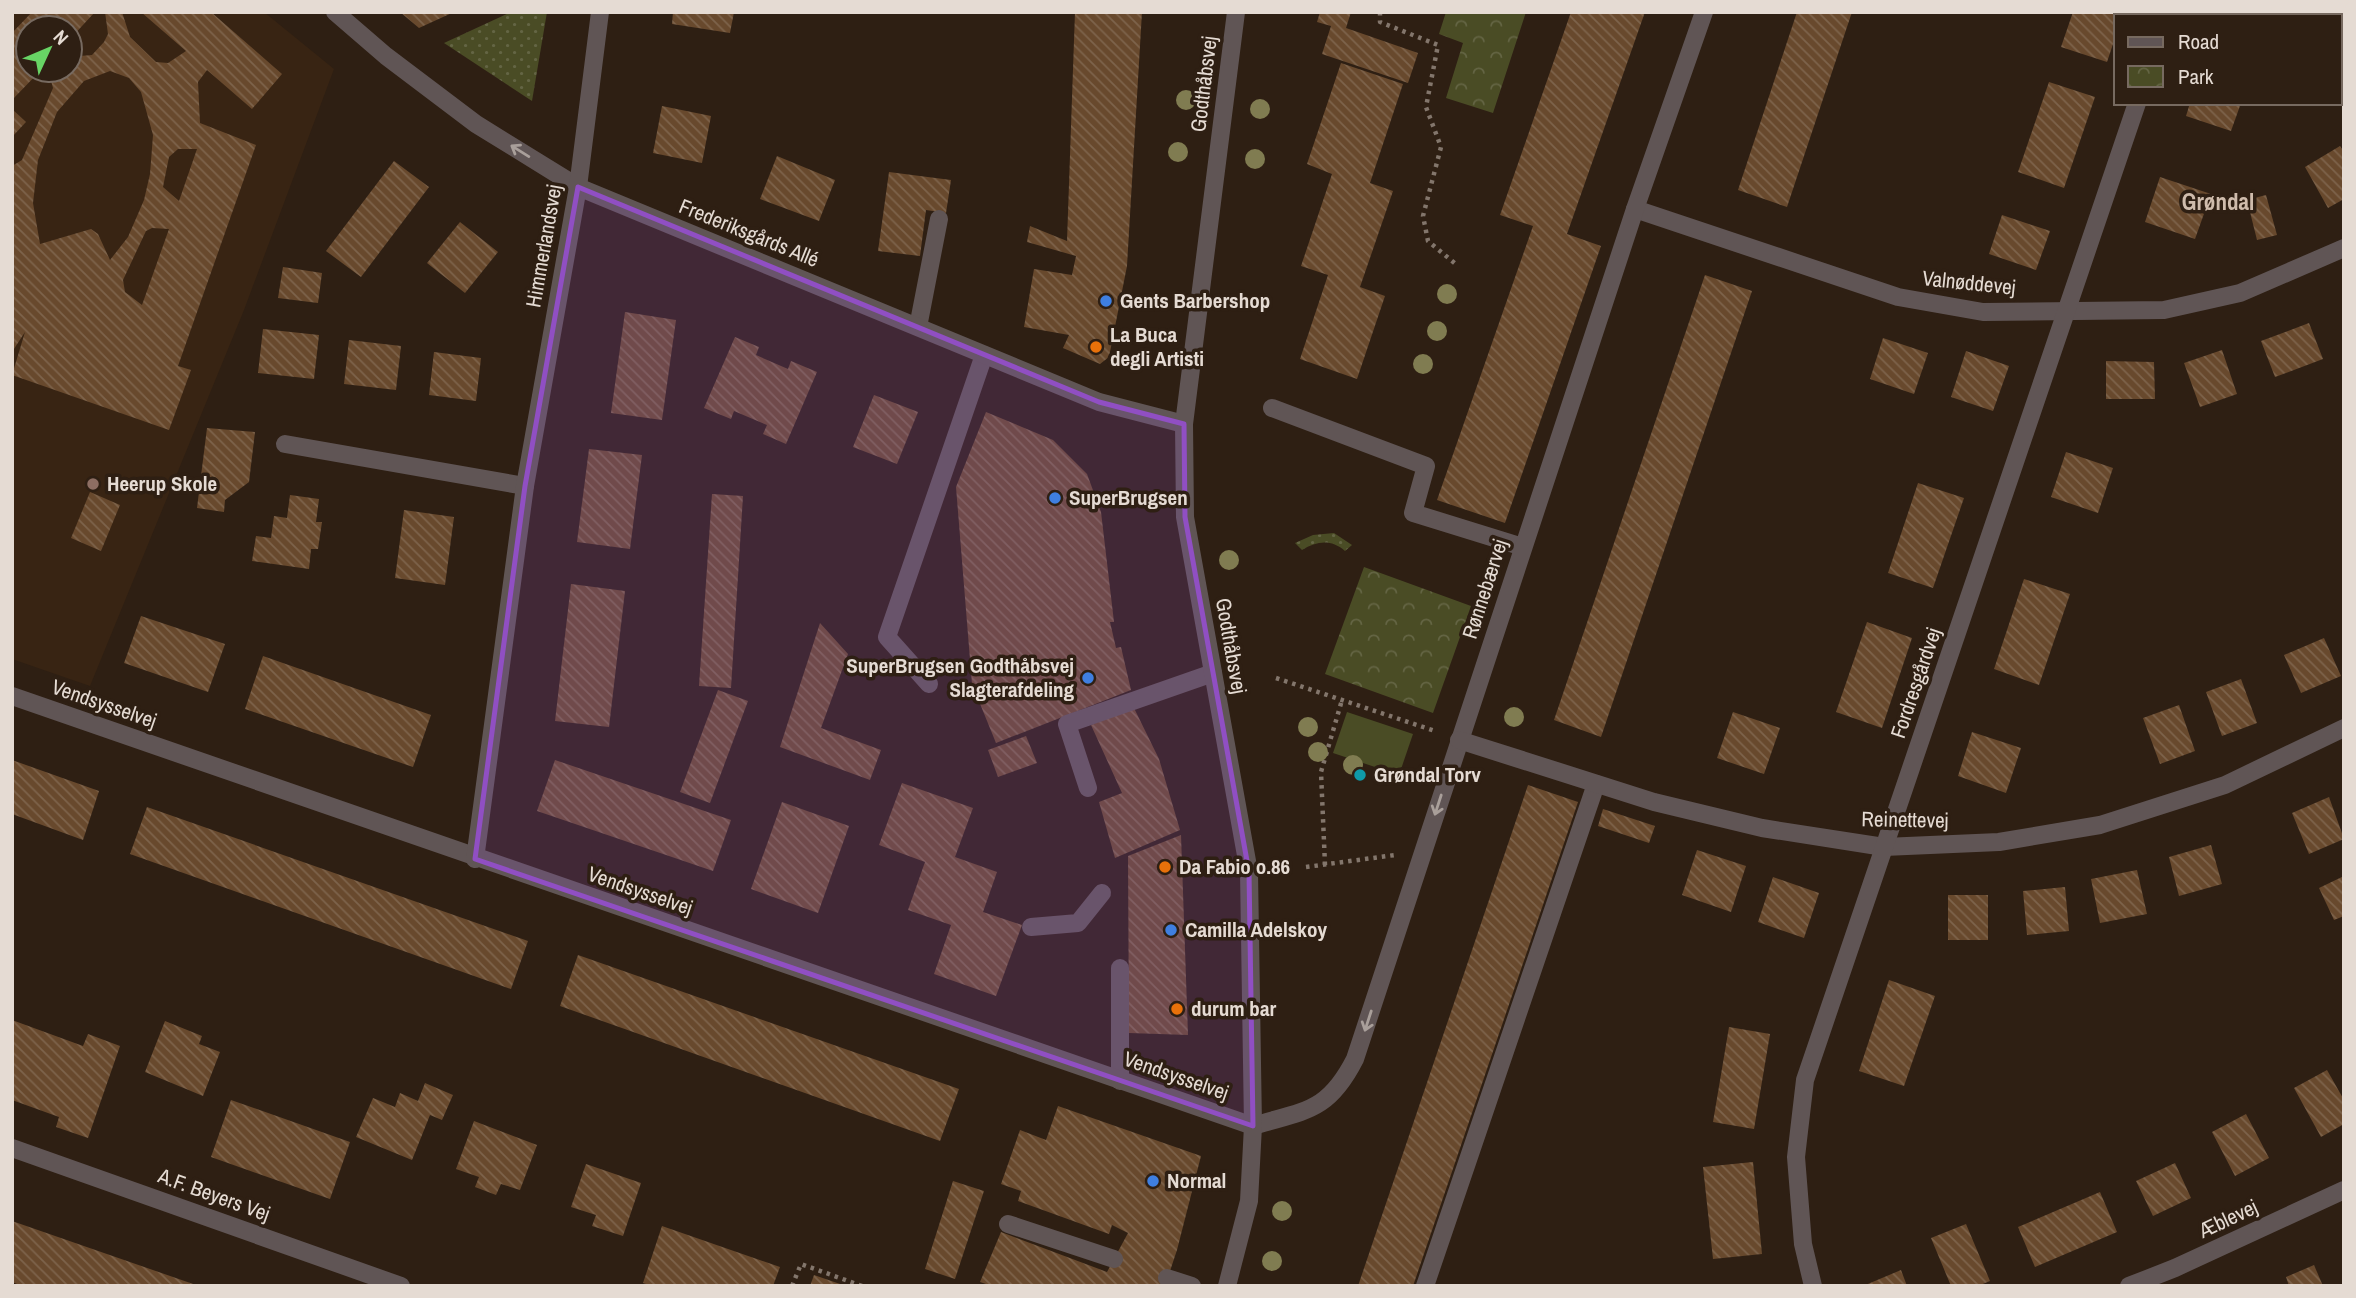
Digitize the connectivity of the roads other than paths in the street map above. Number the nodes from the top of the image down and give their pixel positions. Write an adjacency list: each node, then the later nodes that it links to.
1 (335, 12): 6 (street, Frederiksgårds Allé, one-way to 1)
2 (600, 12): 6 (street, Himmerlandsvej)
3 (1236, 12): 14 (street, Godthåbsvej)
4 (1704, 12): 7 (street, Rønnebærvej)
5 (2136, 105): 10 (street, Fordresgårdvej)
6 (578, 187): 11 (street, Frederiksgårds Allé); 16 (street, Himmerlandsvej)
7 (1634, 209): 10 (street, Valnøddevej); 17 (street, Rønnebærvej)
8 (939, 219): 11 (street)
9 (2344, 248): 10 (street, Valnøddevej)
10 (2065, 312): 25 (street, Fordresgårdvej)
11 (918, 327): 12 (street, Frederiksgårds Allé)
12 (985, 355): 14 (street, Frederiksgårds Allé); 19 (street)
13 (1272, 408): 17 (street)
14 (1184, 424): 18 (street, Godthåbsvej)
15 (285, 444): 16 (street)
16 (525, 486): 26 (street, Himmerlandsvej)
17 (1523, 547): 22 (street, Rønnebærvej)
18 (1213, 673): 24 (street); 31 (street, Godthåbsvej)
19 (929, 684)
20 (12, 696): 26 (street, Vendsysselvej)
21 (2344, 728): 25 (street, Reinettevej)
22 (1459, 740): 23 (street, Reinettevej); 31 (street, Rønnebærvej, one-way to 31)
23 (1596, 784): 25 (street, Reinettevej); 40 (street)
24 (1088, 788)
25 (1884, 847): 41 (street, Fordresgårdvej)
26 (475, 859): 30 (street, Vendsysselvej)
27 (1101, 893): 28 (street)
28 (1031, 927)
29 (1120, 968): 30 (street)
30 (1120, 1081): 31 (street, Vendsysselvej)
31 (1253, 1126): 39 (street, Godthåbsvej)
32 (12, 1148): 37 (street, A.F. Beyers Vej)
33 (2344, 1190): 42 (street, Æblevej)
34 (1008, 1223): 35 (street)
35 (1114, 1259)
36 (1167, 1278): 38 (street)
37 (401, 1286)
38 (1192, 1286)
39 (1227, 1286)
40 (1425, 1286)
41 (1813, 1286)
42 (2129, 1286)

